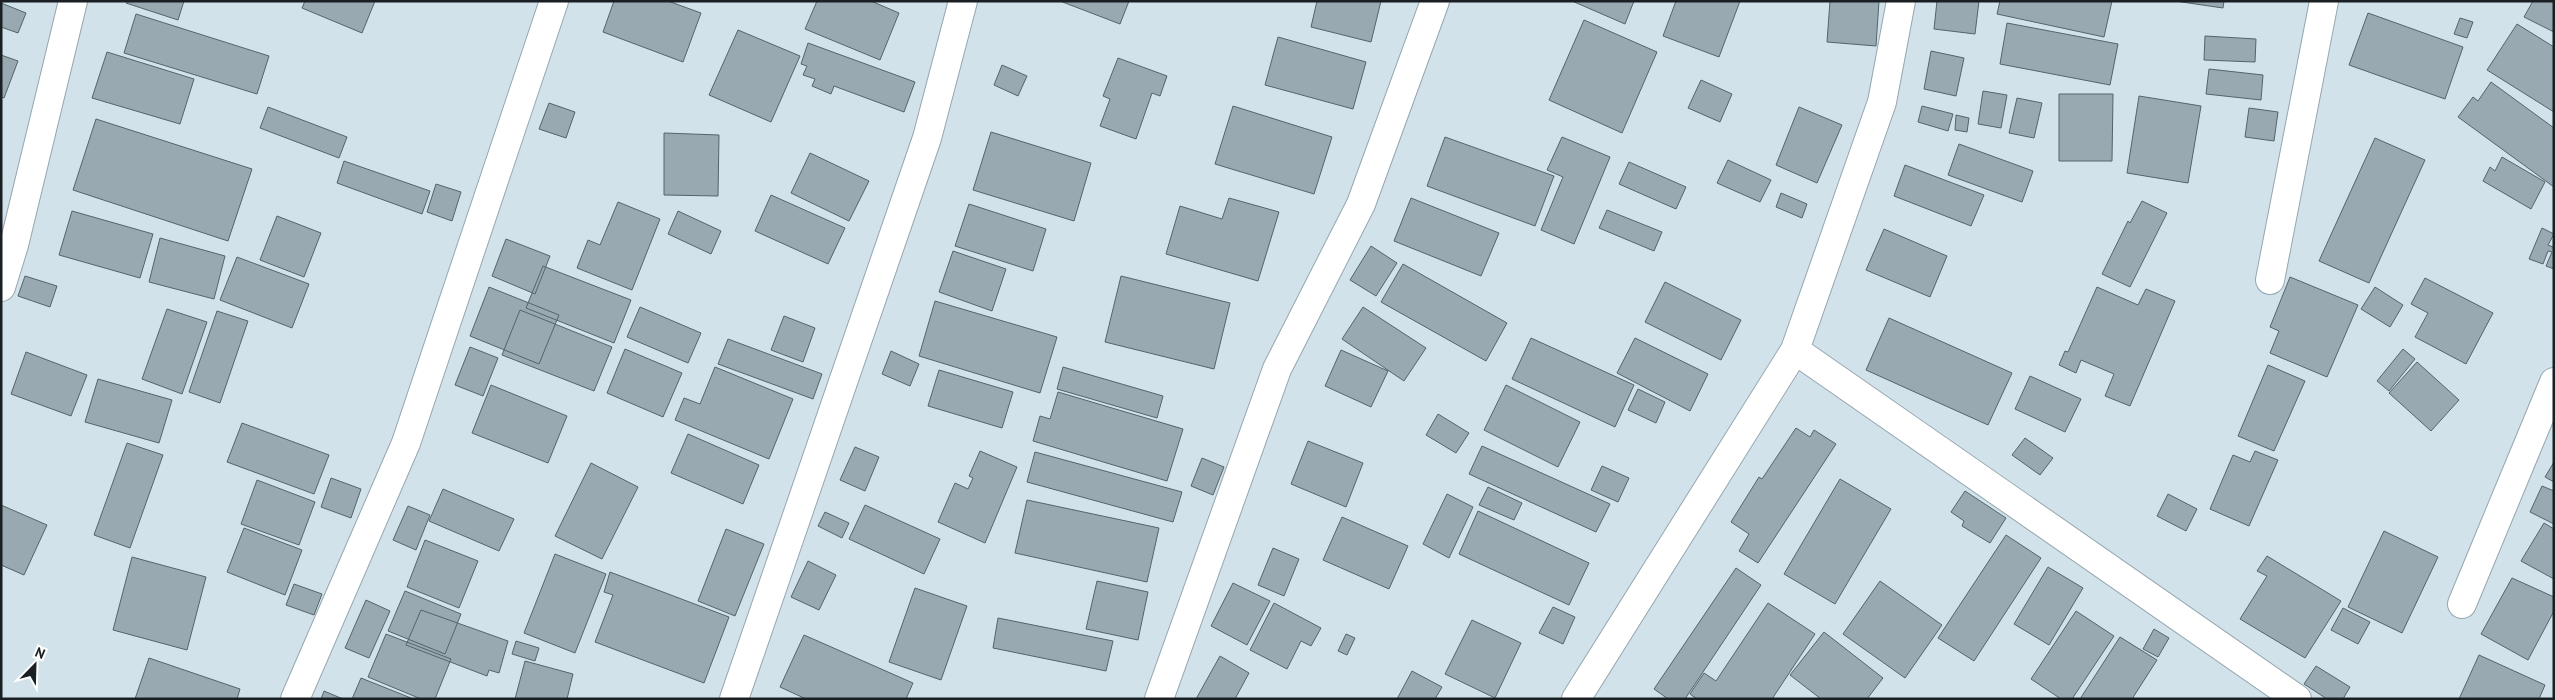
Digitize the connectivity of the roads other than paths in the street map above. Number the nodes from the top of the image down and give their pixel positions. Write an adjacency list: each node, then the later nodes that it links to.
1 (73, 1): 8 (street)
2 (554, 1): 13 (street)
3 (963, 1): 14 (street)
4 (1435, 1): 15 (street)
5 (1901, 1): 9 (street)
6 (2324, 1): 7 (street)
7 (2270, 280)
8 (1, 287)
9 (1795, 350): 12 (street); 16 (street)
10 (2554, 382): 11 (street)
11 (2462, 604)
12 (1579, 698)
13 (295, 699)
14 (734, 699)
15 (1159, 699)
16 (2297, 699)

